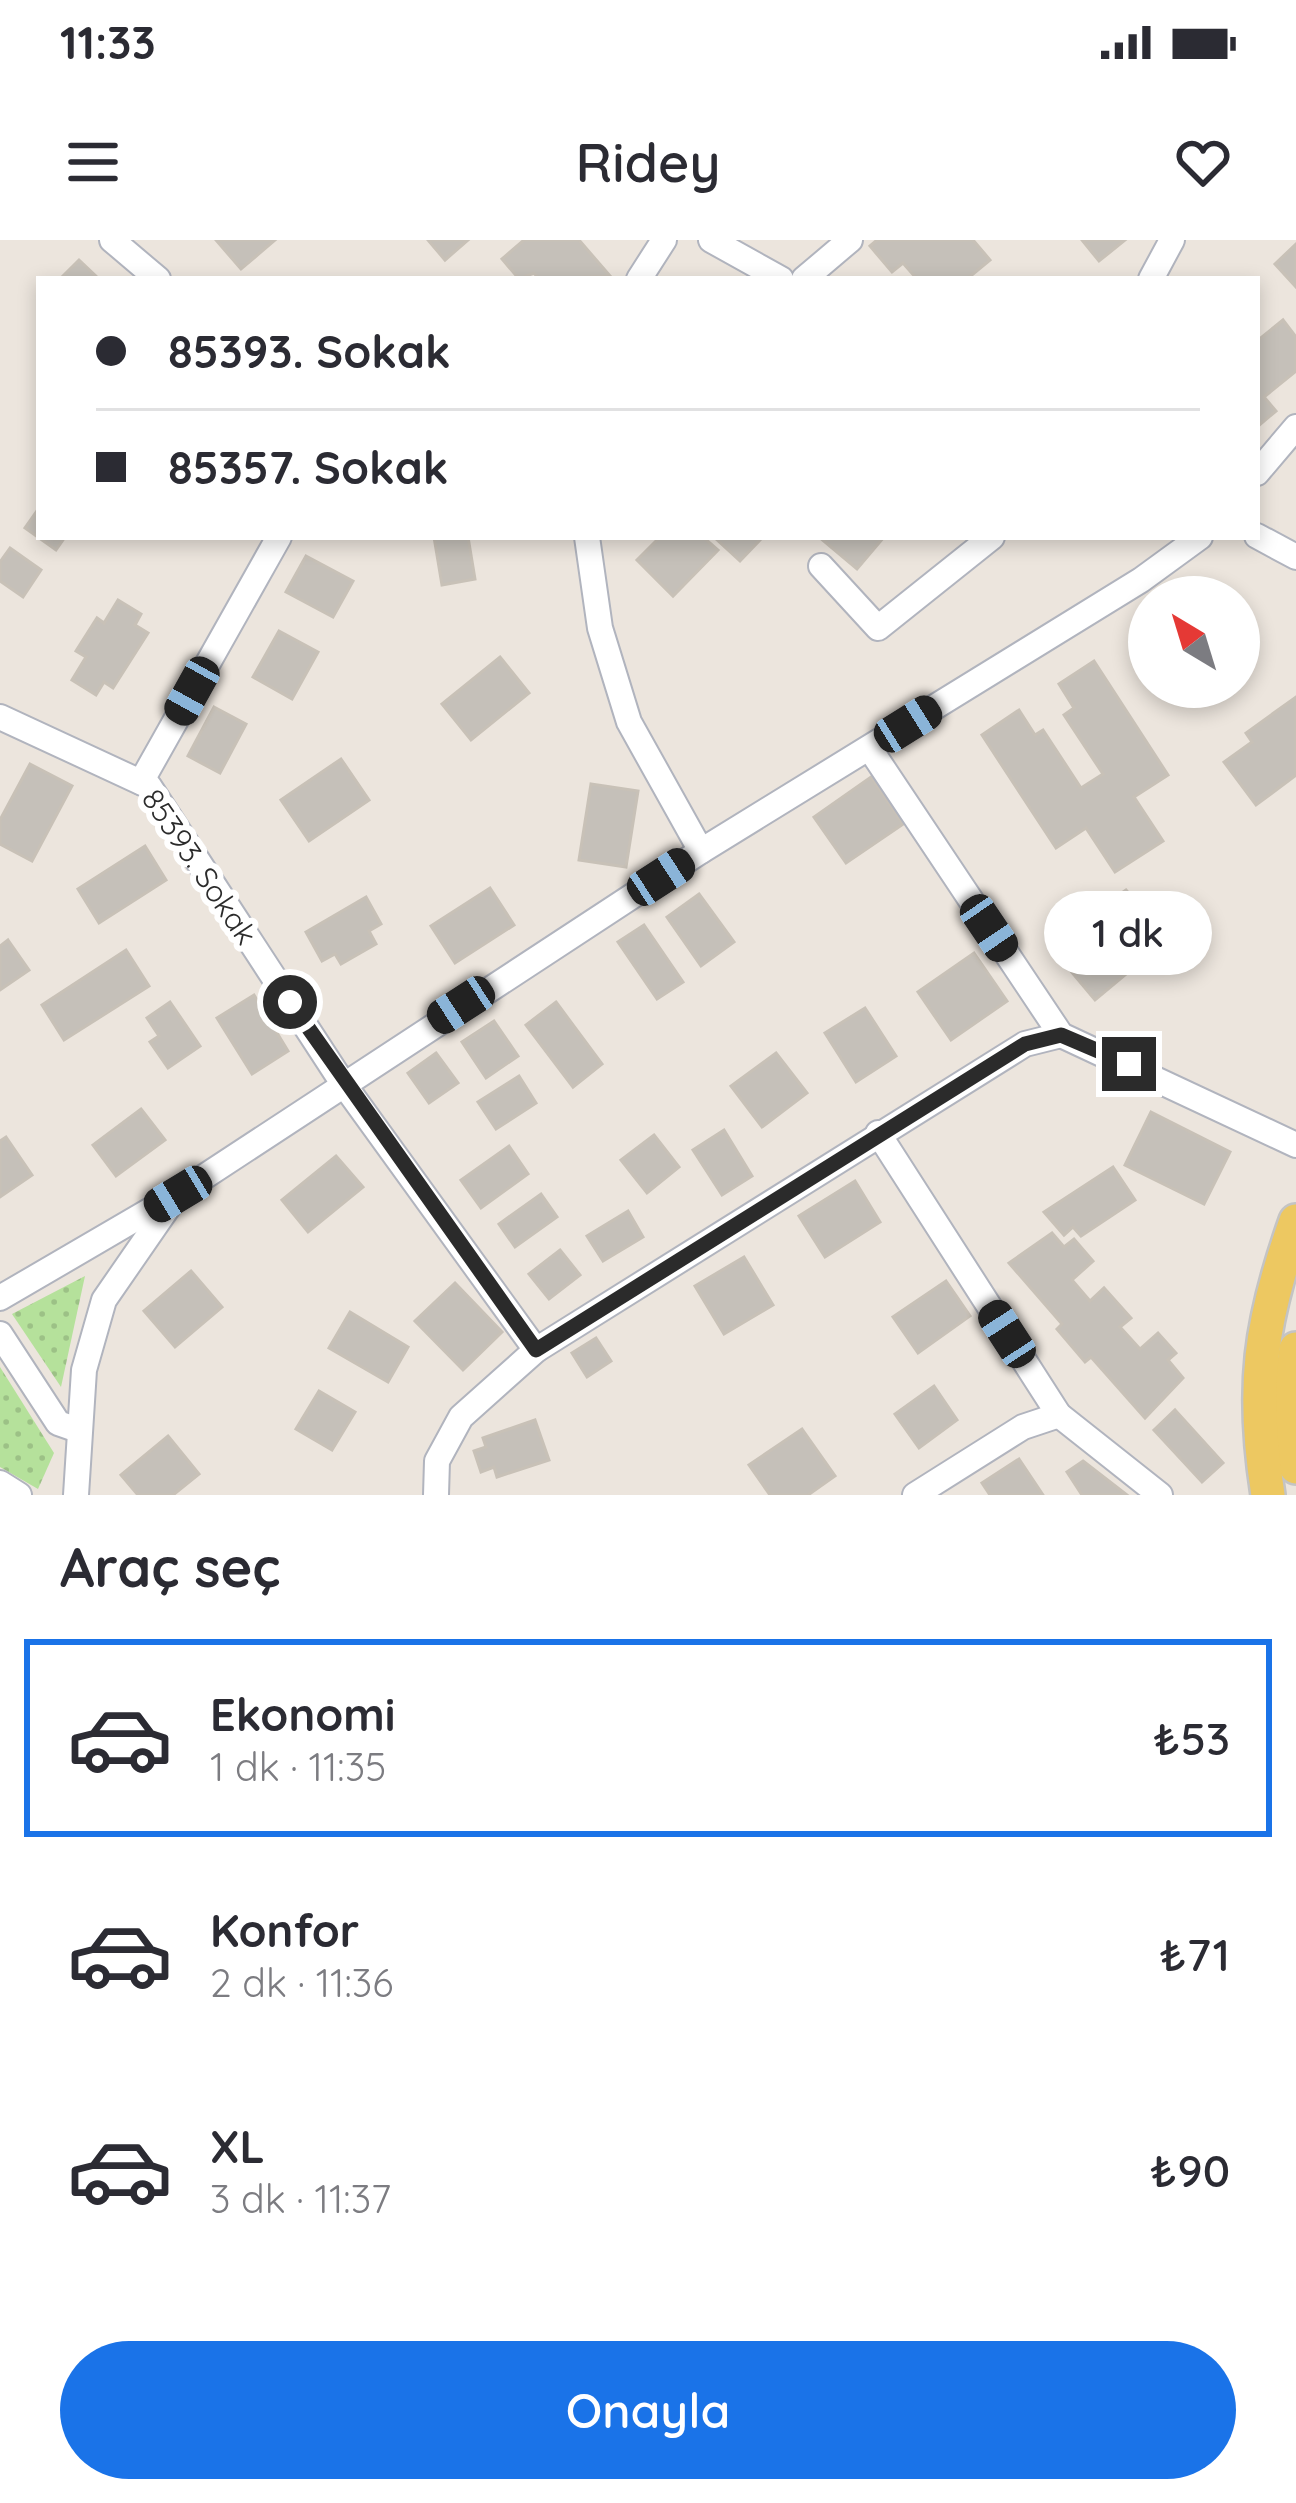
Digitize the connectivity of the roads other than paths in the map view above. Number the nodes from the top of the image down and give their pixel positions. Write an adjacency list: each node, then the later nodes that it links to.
1 (112, 240): 6 (street)
2 (664, 240): 7 (street)
3 (711, 240): 8 (street)
4 (850, 240): 9 (street)
5 (1172, 240): 10 (street)
6 (154, 276)
7 (641, 276)
8 (776, 276)
9 (808, 276)
10 (1153, 276)
11 (1296, 427): 12 (street)
12 (1260, 469)
13 (1260, 538): 18 (street)
14 (277, 540): 22 (street)
15 (587, 540): 23 (street)
16 (988, 540): 19 (street)
17 (1195, 540): 21 (street)
18 (1296, 557)
19 (821, 566)
20 (0, 717): 22 (street, 85393. Sokak)
21 (869, 748): 23 (street); 24 (street)
22 (141, 782): 25 (street, 85393. Sokak)
23 (701, 851): 25 (street)
24 (1061, 1035): 26 (street); 27 (street)
25 (342, 1082): 28 (street); 33 (street, 85393. Sokak)
26 (878, 1133): 33 (street); 34 (street)
27 (1296, 1145)
28 (178, 1194): 30 (street); 35 (street)
29 (1296, 1221): 43 (main road)
30 (0, 1298)
31 (0, 1334): 35 (street)
32 (1296, 1349): 36 (main road)
33 (536, 1350): 40 (street)
34 (1059, 1415): 41 (street); 42 (street)
35 (78, 1430): 39 (street)
36 (1296, 1467)
37 (0, 1483): 38 (street)
38 (19, 1495)
39 (76, 1495)
40 (436, 1495)
41 (915, 1495)
42 (1160, 1495)
43 (1268, 1495)

